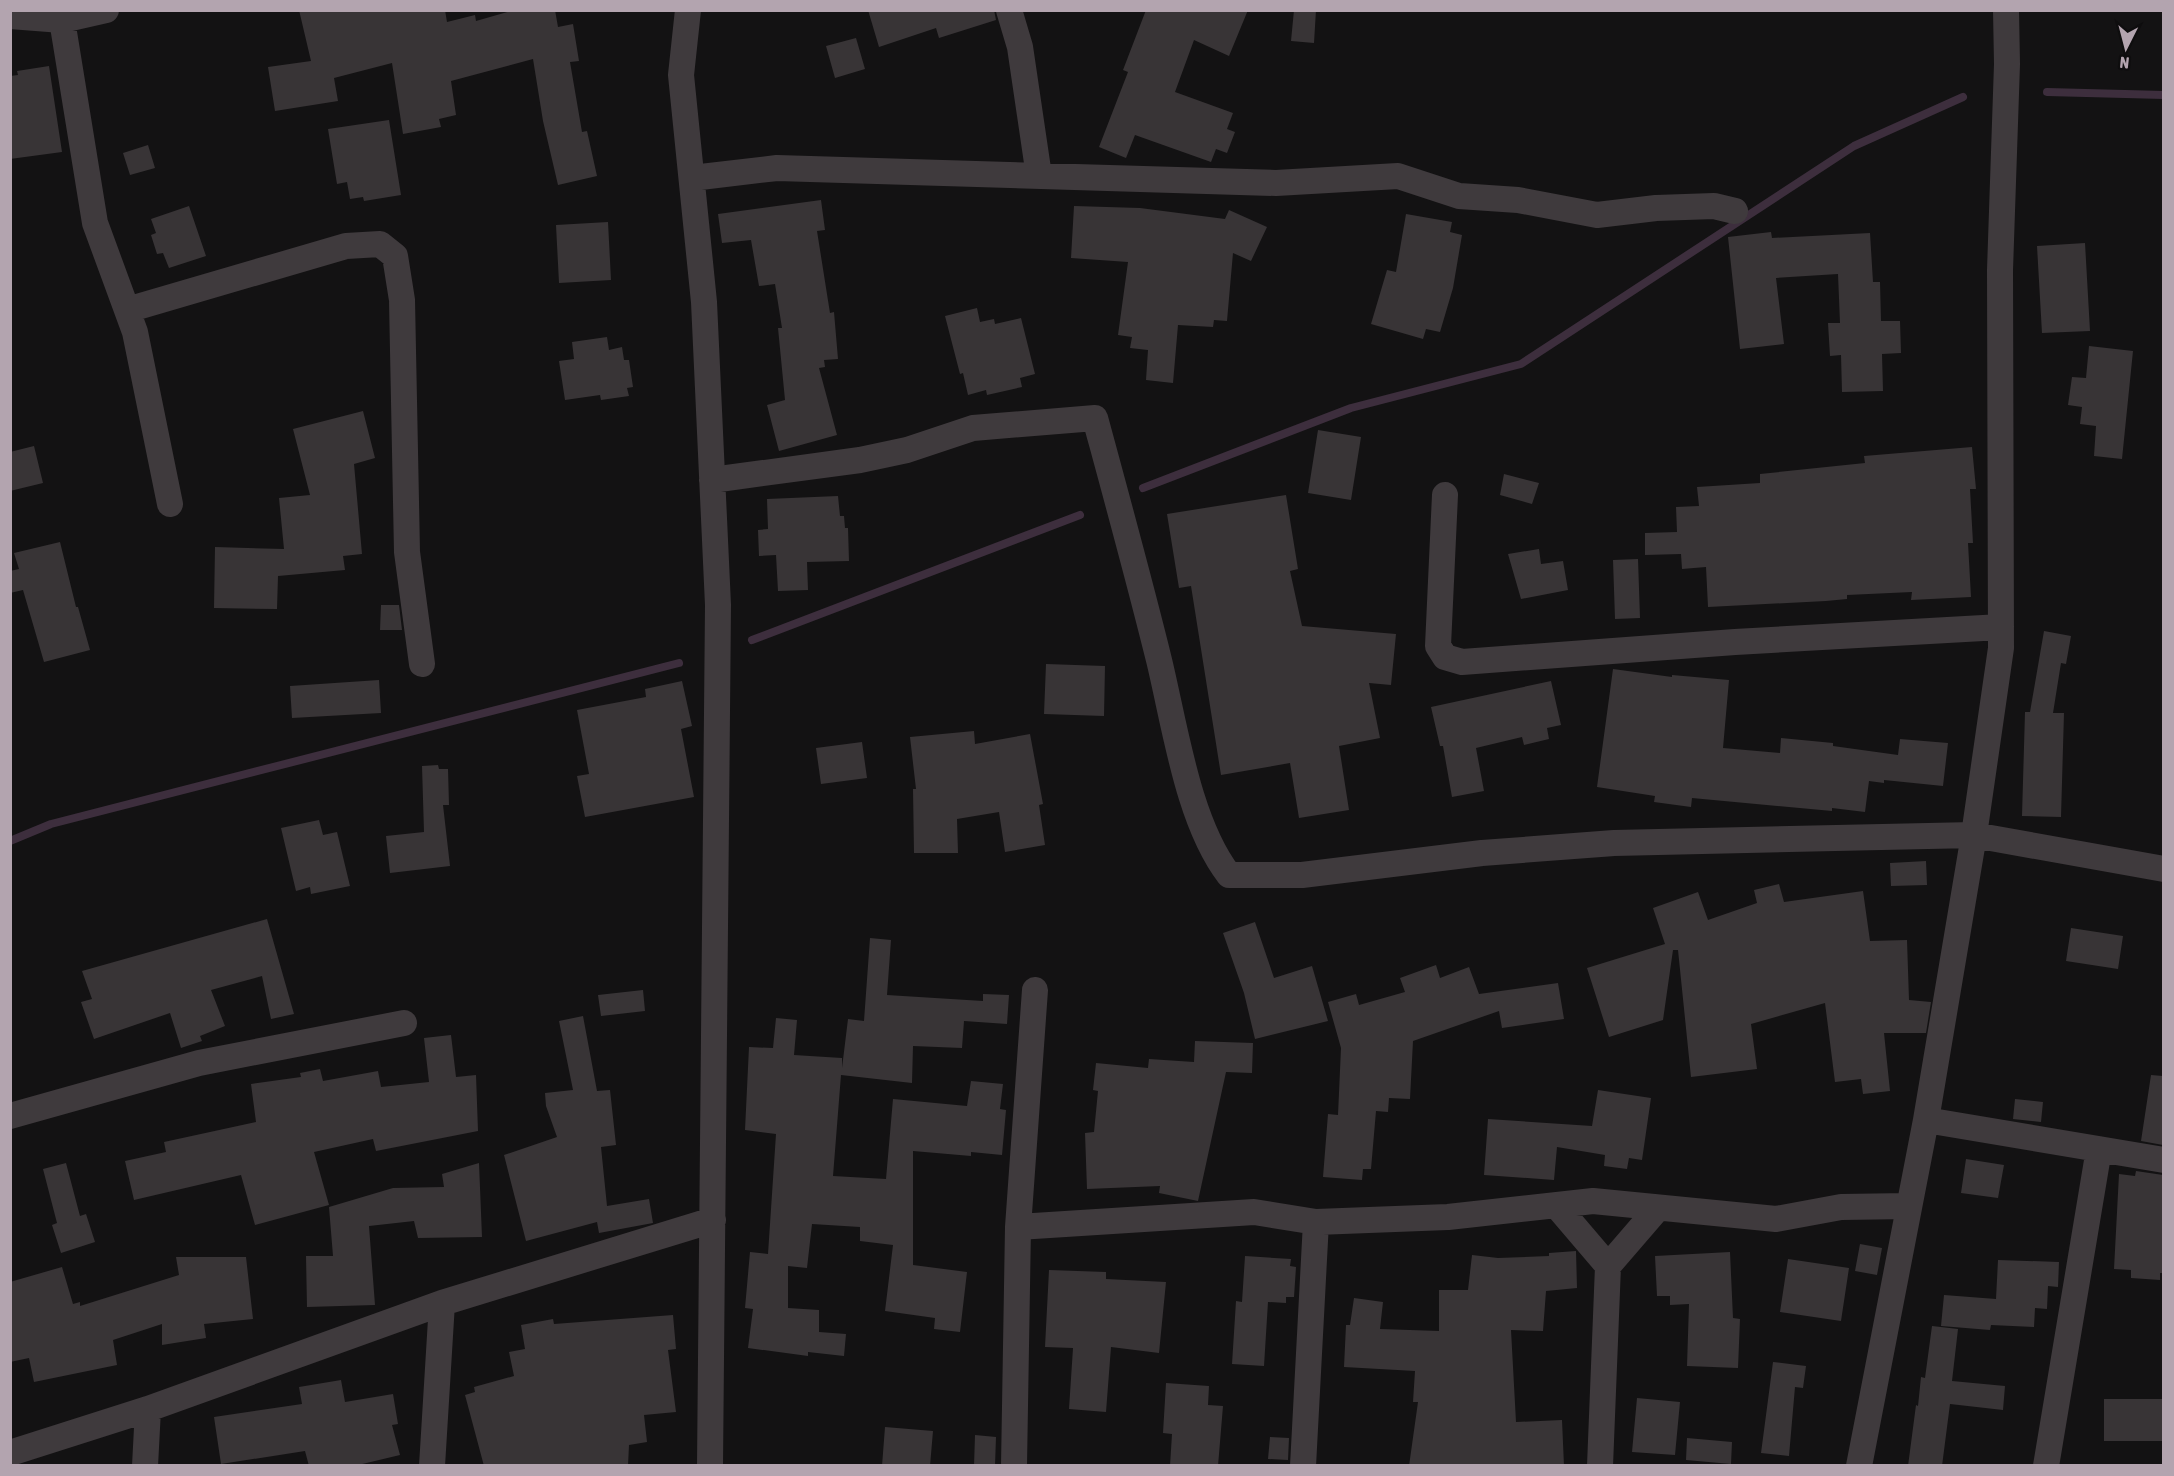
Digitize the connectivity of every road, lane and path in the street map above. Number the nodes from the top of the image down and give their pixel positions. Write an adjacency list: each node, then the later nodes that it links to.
1 (106, 10): 6 (street)
2 (688, 10): 8 (street)
3 (1008, 10): 7 (street)
4 (2006, 10): 14 (street)
5 (10, 16): 6 (street)
6 (62, 20): 10 (street)
7 (1038, 176): 8 (street); 9 (street)
8 (692, 178): 11 (street)
9 (1735, 211)
10 (127, 310): 13 (street); 15 (street)
11 (712, 480): 16 (street); 27 (street)
12 (1445, 495): 14 (street)
13 (170, 504)
14 (2001, 627): 16 (street)
15 (422, 664)
16 (1974, 835): 17 (street); 21 (street)
17 (2163, 869)
18 (1035, 990): 29 (street)
19 (404, 1023): 20 (street)
20 (10, 1116)
21 (1926, 1120): 22 (street); 25 (street)
22 (2099, 1149): 23 (street); 41 (street)
23 (2163, 1160)
24 (1556, 1205): 26 (street); 28 (street); 30 (street)
25 (1909, 1206): 26 (street); 40 (street)
26 (1658, 1208): 30 (street)
27 (713, 1220): 31 (street); 36 (street)
28 (1316, 1222): 29 (street); 38 (street)
29 (1018, 1227): 37 (street)
30 (1608, 1266): 39 (street)
31 (442, 1303): 32 (street); 35 (street)
32 (148, 1409): 33 (street); 34 (street)
33 (10, 1453)
34 (145, 1466)
35 (432, 1466)
36 (710, 1466)
37 (1014, 1466)
38 (1303, 1466)
39 (1600, 1466)
40 (1859, 1466)
41 (2046, 1466)

